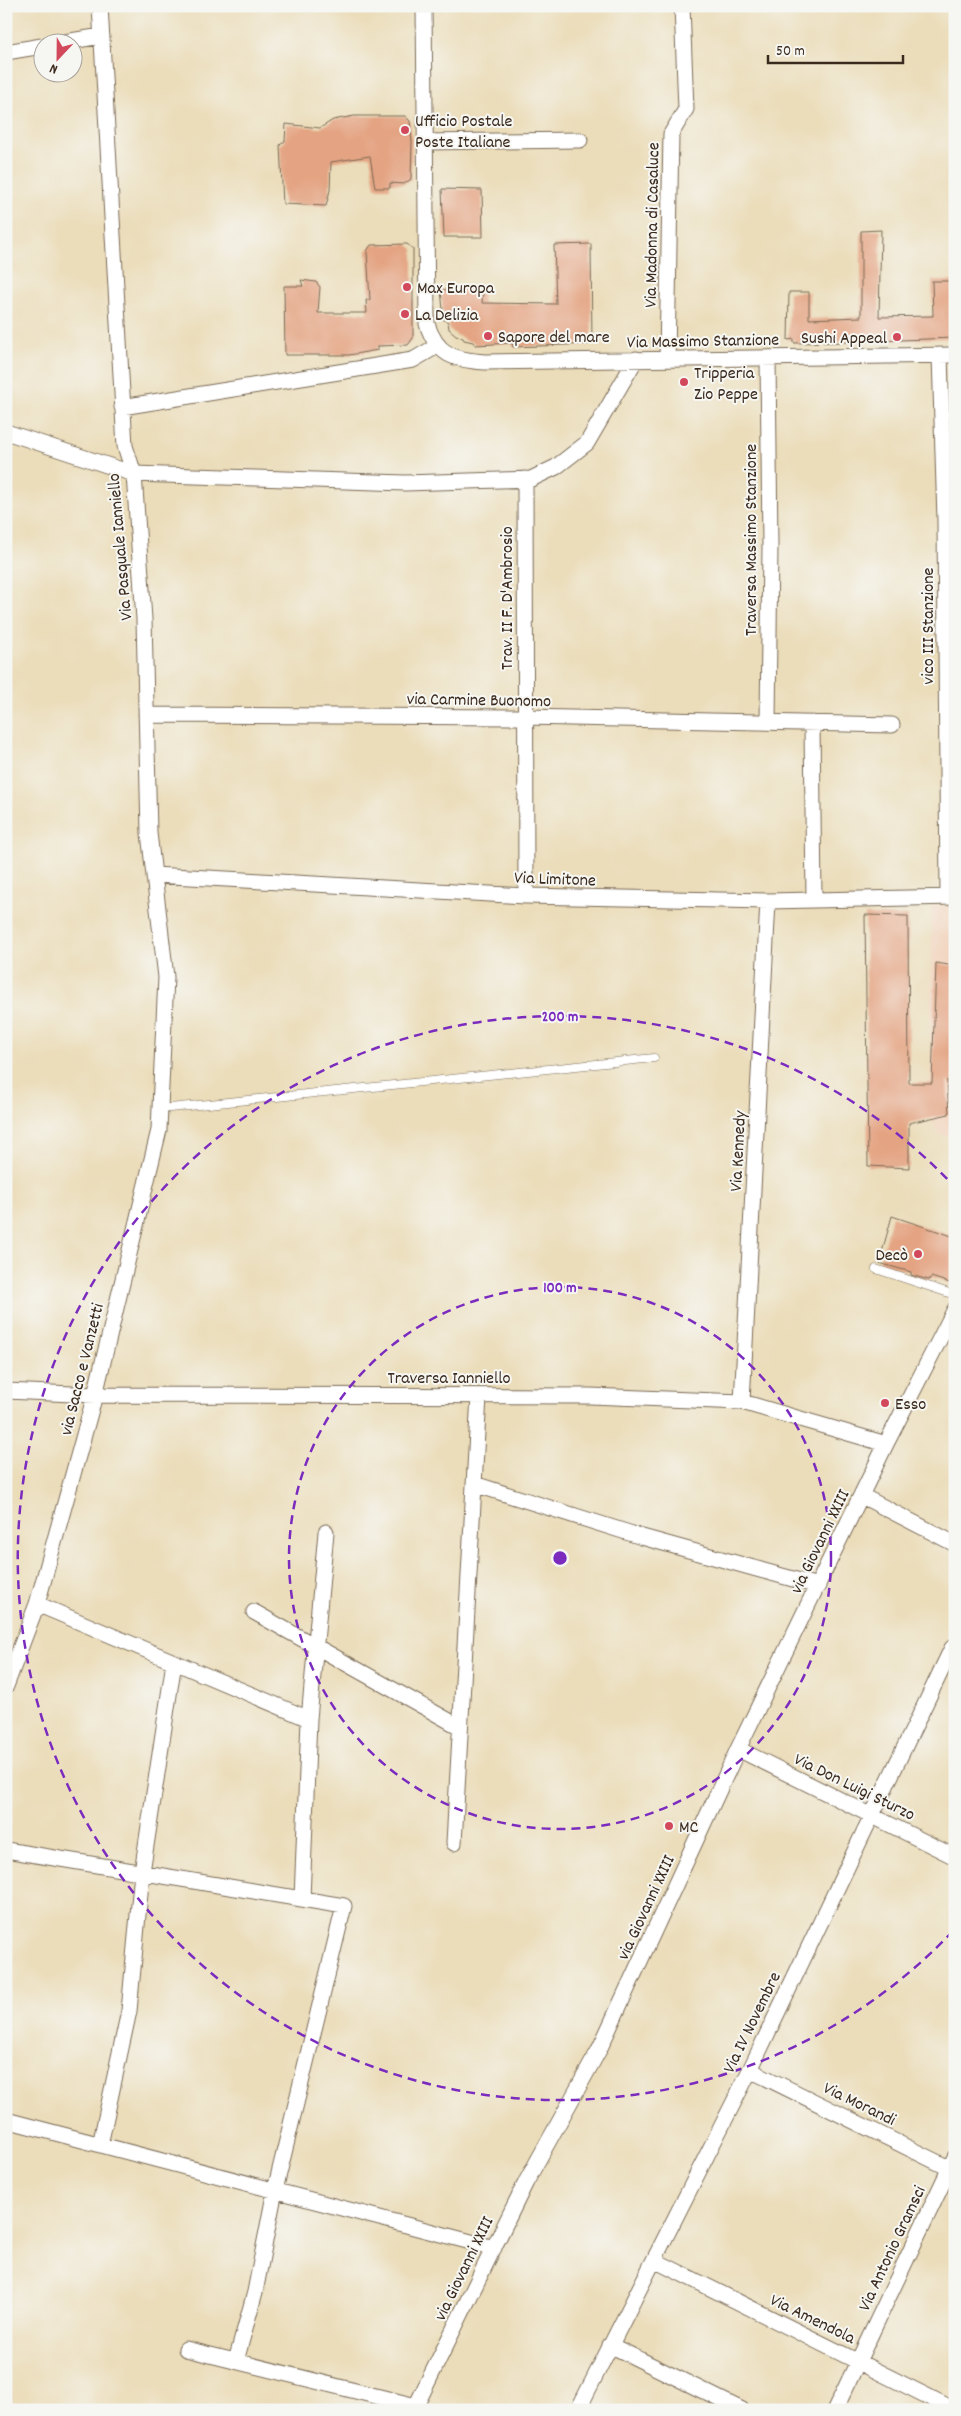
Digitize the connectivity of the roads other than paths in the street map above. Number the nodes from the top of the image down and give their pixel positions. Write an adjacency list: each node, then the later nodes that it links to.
1 (100, 6): 4 (street, Via Pasquale Ianniello)
2 (424, 6): 9 (street)
3 (682, 6): 14 (street, Via Madonna di Casaluce)
4 (102, 36): 5 (street); 15 (street, Via Pasquale Ianniello)
5 (82, 39)
6 (32, 48): 7 (street)
7 (6, 52)
8 (580, 140): 9 (street)
9 (425, 142): 10 (street)
10 (437, 346): 13 (street, Via Massimo Stanzione); 15 (street)
11 (947, 355): 12 (street, Via Massimo Stanzione); 26 (street, vico III Stanzione)
12 (768, 358): 14 (street, Via Massimo Stanzione); 21 (street, Traversa Massimo Stanzione)
13 (636, 359): 14 (street, Via Massimo Stanzione); 18 (street)
14 (667, 359)
15 (122, 406): 17 (street, Via Pasquale Ianniello)
16 (6, 432): 17 (street)
17 (134, 474): 18 (street); 19 (street, Via Pasquale Ianniello)
18 (525, 479): 20 (street, Trav. II F. D'Ambrosio)
19 (146, 715): 20 (street, via Carmine Buonomo); 24 (street, Via Pasquale Ianniello)
20 (525, 717): 21 (street, via Carmine Buonomo); 25 (street, Trav. II F. D'Ambrosio)
21 (768, 722): 22 (street, via Carmine Buonomo)
22 (812, 723): 23 (street, via Carmine Buonomo); 27 (street)
23 (892, 725)
24 (154, 875): 25 (street, Via Limitone); 29 (street, Via Pasquale Ianniello)
25 (526, 896): 28 (street, Via Limitone)
26 (951, 897): 27 (street, Via Limitone)
27 (814, 900): 28 (street, Via Limitone)
28 (768, 901): 38 (street, Via Kennedy)
29 (162, 1056): 31 (street, via Sacco e Vanzetti)
30 (654, 1058): 31 (lane)
31 (160, 1109): 36 (street, via Sacco e Vanzetti)
32 (876, 1269): 33 (lane)
33 (955, 1294)
34 (955, 1308): 39 (street, via Giovanni XXIII)
35 (6, 1391): 36 (street, Traversa Ianniello)
36 (95, 1395): 37 (street, Traversa Ianniello); 45 (street, via Sacco e Vanzetti)
37 (479, 1396): 38 (street, Traversa Ianniello); 40 (street)
38 (742, 1402): 39 (street, Traversa Ianniello)
39 (886, 1444): 41 (street, via Giovanni XXIII)
40 (474, 1484): 44 (street); 52 (street)
41 (862, 1496): 43 (street); 44 (street, via Giovanni XXIII)
42 (326, 1532): 47 (street)
43 (955, 1544)
44 (818, 1586): 53 (street, via Giovanni XXIII)
45 (37, 1604): 49 (street); 50 (street, via Sacco e Vanzetti)
46 (254, 1612): 47 (street)
47 (316, 1647): 51 (street); 52 (street)
48 (952, 1648): 54 (street, Via IV Novembre)
49 (174, 1662): 51 (street); 58 (street)
50 (6, 1686)
51 (309, 1719): 59 (street)
52 (460, 1727): 55 (street)
53 (738, 1750): 54 (street, Via Don Luigi Sturzo); 65 (street, via Giovanni XXIII)
54 (871, 1816): 57 (street, Via Don Luigi Sturzo); 60 (street, Via IV Novembre)
55 (454, 1843)
56 (6, 1850): 58 (street)
57 (955, 1857)
58 (142, 1872): 59 (street); 62 (street)
59 (302, 1899): 64 (street)
60 (750, 2070): 63 (street, Via Morandi); 66 (street, Via IV Novembre)
61 (6, 2120): 62 (street)
62 (100, 2144): 64 (street)
63 (953, 2165): 70 (street, Via Antonio Gramsci)
64 (275, 2190): 65 (street); 69 (street)
65 (494, 2248): 71 (street, via Giovanni XXIII)
66 (654, 2260): 67 (street, Via IV Novembre); 70 (street, Via Amendola)
67 (610, 2345): 72 (street, Via IV Novembre); 73 (street)
68 (186, 2349): 69 (street)
69 (236, 2361): 71 (street)
70 (858, 2361): 74 (street, Via Antonio Gramsci); 75 (street, Via Amendola)
71 (415, 2408)
72 (578, 2410)
73 (742, 2410)
74 (835, 2410)
75 (955, 2410)

